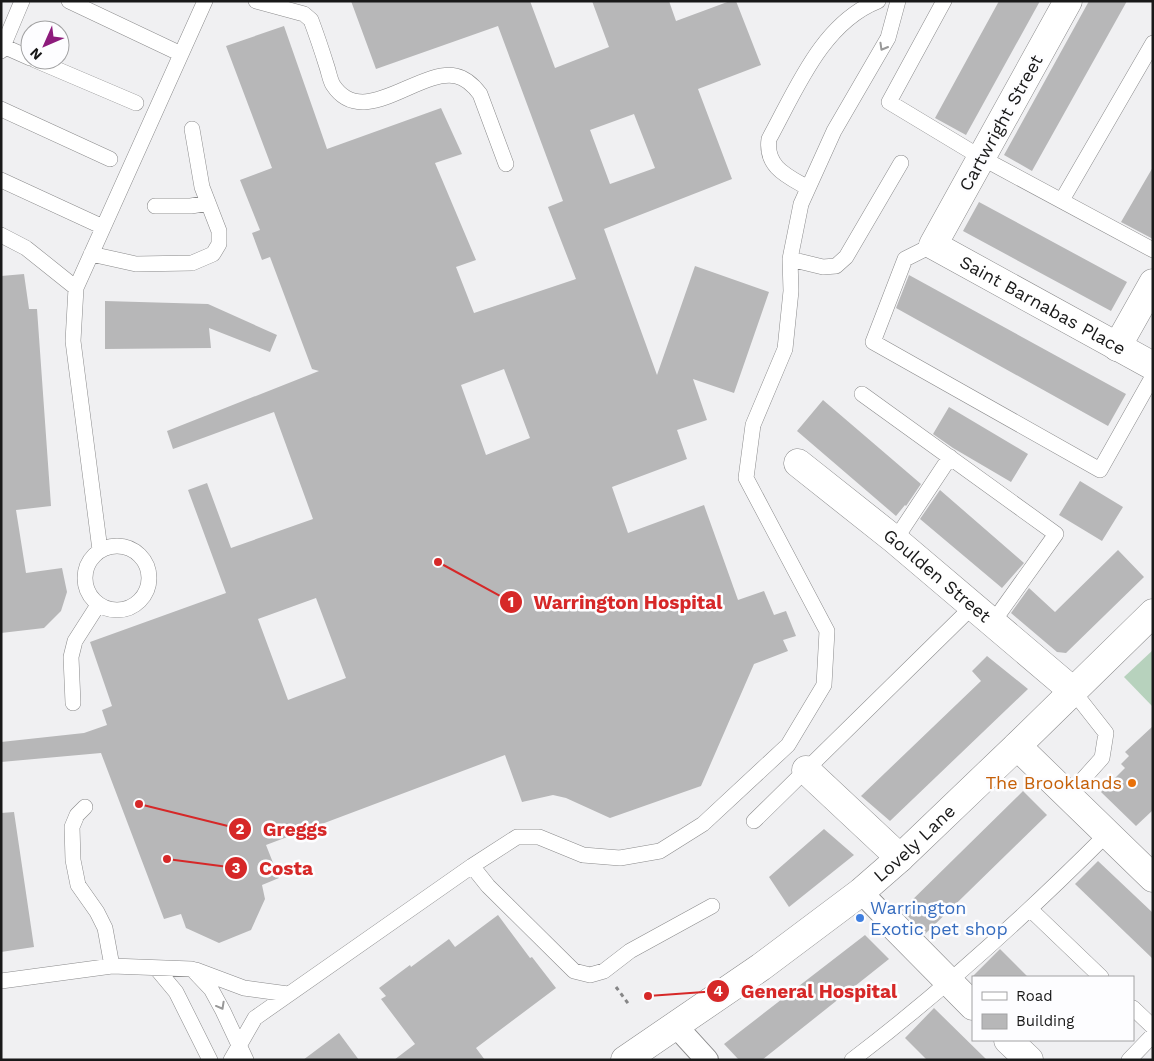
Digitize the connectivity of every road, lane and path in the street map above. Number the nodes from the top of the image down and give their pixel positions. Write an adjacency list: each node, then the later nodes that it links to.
1 (22, 1): 10 (lane)
2 (69, 1): 12 (lane)
3 (205, 1): 12 (lane)
4 (256, 1): 20 (lane)
5 (878, 1): 22 (lane)
6 (898, 1): 22 (lane, one-way to 22)
7 (944, 1): 17 (lane)
8 (1068, 1): 17 (street, Cartwright Street)
9 (1153, 43): 23 (lane)
10 (2, 48): 11 (lane)
11 (20, 54)
12 (182, 54): 26 (lane)
13 (58, 70): 14 (lane)
14 (136, 103)
15 (1, 109): 18 (lane)
16 (192, 129): 24 (lane)
17 (982, 158): 23 (lane); 28 (street, Cartwright Street)
18 (110, 159)
19 (901, 163): 31 (lane)
20 (506, 164)
21 (1, 180): 26 (lane)
22 (808, 188): 31 (lane)
23 (1062, 200): 29 (lane)
24 (208, 203): 25 (lane); 30 (lane)
25 (155, 206)
26 (103, 227): 30 (lane)
27 (1, 235): 33 (lane)
28 (933, 245): 34 (street, Saint Barnabas Place); 36 (lane)
29 (1153, 250)
30 (91, 254): 33 (lane)
31 (790, 258): 54 (lane)
32 (1153, 283): 34 (street)
33 (76, 288): 41 (lane)
34 (1117, 347): 35 (street, Saint Barnabas Place)
35 (1153, 366)
36 (1153, 376)
37 (862, 394): 38 (lane)
38 (950, 457): 40 (lane); 44 (lane)
39 (798, 463): 40 (street, Goulden Street)
40 (895, 540): 44 (street, Goulden Street)
41 (100, 550): 42 (lane); 42 (lane)
42 (98, 605): 46 (lane)
43 (1153, 613): 45 (street, Lovely Lane)
44 (983, 614): 45 (street, Goulden Street); 48 (lane)
45 (1073, 691): 47 (street, Lovely Lane); 49 (lane)
46 (73, 703)
47 (1017, 746): 49 (street); 53 (street, Lovely Lane)
48 (806, 770): 51 (lane); 53 (street)
49 (1068, 796): 52 (street)
50 (85, 807): 60 (lane)
51 (754, 822)
52 (1107, 834): 55 (street); 58 (lane)
53 (900, 858): 56 (street, Lovely Lane)
54 (472, 866): 57 (lane); 66 (lane)
55 (1153, 878)
56 (861, 892): 59 (street); 69 (street, Lovely Lane)
57 (712, 906)
58 (1031, 910): 63 (lane); 65 (lane)
59 (891, 923): 65 (street)
60 (112, 966): 61 (lane); 64 (lane)
61 (156, 968): 62 (lane); 76 (lane)
62 (192, 969): 66 (lane); 73 (lane, one-way to 73)
63 (1100, 976)
64 (1, 981)
65 (949, 983): 67 (street); 75 (lane)
66 (288, 994): 73 (lane)
67 (972, 1005)
68 (1134, 1009): 70 (lane)
69 (676, 1026): 74 (street, Lovely Lane); 79 (street)
70 (1153, 1027)
71 (1153, 1035): 81 (lane)
72 (1009, 1041): 80 (street)
73 (238, 1045): 77 (lane); 78 (lane)
74 (634, 1057)
75 (859, 1058)
76 (210, 1060)
77 (231, 1060)
78 (246, 1060)
79 (707, 1060)
80 (1029, 1060)
81 (1128, 1060)

